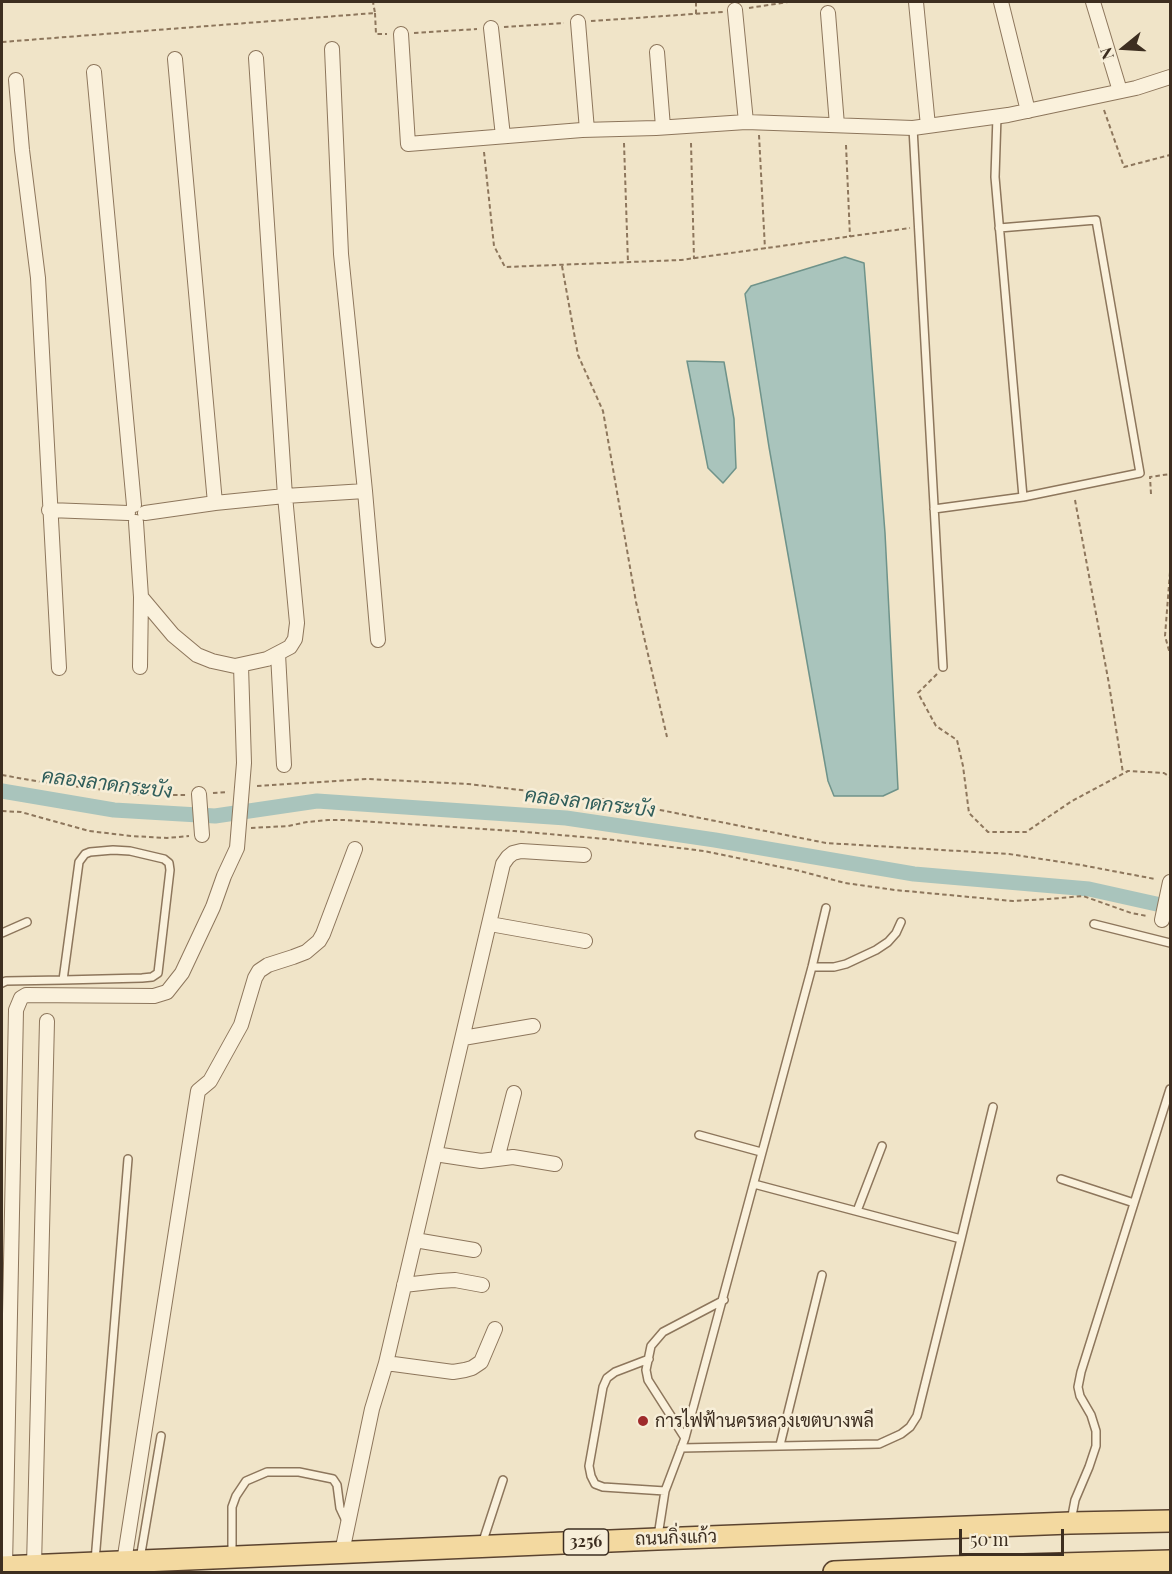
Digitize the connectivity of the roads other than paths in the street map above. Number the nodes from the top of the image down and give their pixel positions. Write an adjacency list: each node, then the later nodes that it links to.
1 (916, 2): 21 (street)
2 (1001, 2): 17 (street)
3 (1093, 2): 16 (street)
4 (735, 10): 19 (street)
5 (828, 13): 20 (street)
6 (578, 22): 24 (street)
7 (491, 28): 25 (street)
8 (401, 34): 25 (street)
9 (332, 48): 27 (street)
10 (657, 52): 22 (street)
11 (256, 58): 28 (street)
12 (175, 59): 30 (street)
13 (94, 72): 33 (street)
14 (1170, 77): 16 (street)
15 (16, 80): 32 (street)
16 (1120, 91): 17 (street)
17 (1028, 111): 18 (street)
18 (998, 116): 21 (street); 26 (lane)
19 (746, 122): 20 (street); 22 (street)
20 (837, 125): 23 (street)
21 (928, 126): 23 (street)
22 (663, 128): 24 (street)
23 (913, 128): 31 (lane)
24 (587, 130): 25 (street)
25 (503, 136)
26 (999, 228): 29 (lane); 29 (lane)
27 (365, 491): 28 (street); 35 (street)
28 (285, 496): 30 (street); 36 (street)
29 (1023, 497): 31 (lane)
30 (215, 503): 33 (street)
31 (934, 509): 38 (lane)
32 (49, 510): 33 (street); 39 (street)
33 (136, 513): 34 (street)
34 (141, 597): 37 (street); 40 (street)
35 (378, 640)
36 (278, 654): 37 (street); 41 (street)
37 (241, 666): 103 (street)
38 (943, 667)
39 (58, 668)
40 (140, 668)
41 (284, 765)
42 (199, 796): 43 (street)
43 (202, 833)
44 (355, 849): 100 (street)
45 (584, 855): 51 (street)
46 (1170, 882): 48 (street)
47 (826, 908): 56 (lane)
48 (1162, 920)
49 (27, 922): 53 (lane)
50 (901, 922): 56 (lane)
51 (490, 924): 54 (street); 61 (street)
52 (1094, 924): 55 (lane)
53 (2, 933)
54 (585, 941)
55 (1170, 944)
56 (812, 967): 67 (lane)
57 (63, 980): 57 (lane); 58 (lane)
58 (2, 983)
59 (47, 1021): 102 (street)
60 (533, 1026): 61 (street)
61 (463, 1038): 68 (street)
62 (1170, 1089): 74 (lane)
63 (514, 1093): 69 (street)
64 (993, 1107): 76 (lane)
65 (699, 1135): 67 (lane)
66 (882, 1146): 75 (lane)
67 (761, 1152): 73 (lane)
68 (435, 1154): 69 (street); 77 (street)
69 (497, 1159): 71 (street)
70 (128, 1160): 101 (lane)
71 (555, 1164)
72 (1061, 1179): 74 (lane)
73 (754, 1184): 75 (lane); 82 (lane)
74 (1134, 1203): 93 (lane)
75 (857, 1211): 76 (lane)
76 (962, 1239): 88 (lane)
77 (415, 1240): 78 (street); 80 (street)
78 (474, 1250)
79 (822, 1275): 88 (lane)
80 (404, 1285): 81 (street); 85 (street)
81 (482, 1285)
82 (724, 1300): 84 (lane); 87 (lane)
83 (495, 1329): 85 (street)
84 (649, 1359): 87 (lane); 91 (lane)
85 (386, 1363): 94 (street)
86 (161, 1436): 100 (lane)
87 (686, 1438): 89 (lane)
88 (780, 1445): 89 (lane)
89 (681, 1448): 91 (lane)
90 (503, 1480): 96 (lane)
91 (665, 1491): 95 (lane)
92 (1170, 1521): 93 (main road, ถนนกิ่งแก้ว / 3256)
93 (1070, 1523): 95 (main road, ถนนกิ่งแก้ว / 3256)
94 (348, 1525): 97 (street); 98 (lane)
95 (657, 1539): 96 (main road, ถนนกิ่งแก้ว / 3256)
96 (481, 1546): 97 (main road, ถนนกิ่งแก้ว / 3256)
97 (342, 1552): 98 (main road, ถนนกิ่งแก้ว / 3256)
98 (232, 1557): 100 (main road, ถนนกิ่งแก้ว / 3256)
99 (1170, 1561): 104 (main road)
100 (132, 1562): 101 (main road, ถนนกิ่งแก้ว / 3256)
101 (94, 1563): 102 (main road, ถนนกิ่งแก้ว / 3256)
102 (34, 1566): 103 (main road, ถนนกิ่งแก้ว / 3256)
103 (3, 1567)
104 (996, 1569): 105 (main road)
105 (950, 1570): 106 (main road)
106 (885, 1571): 107 (main road)
107 (834, 1572)

